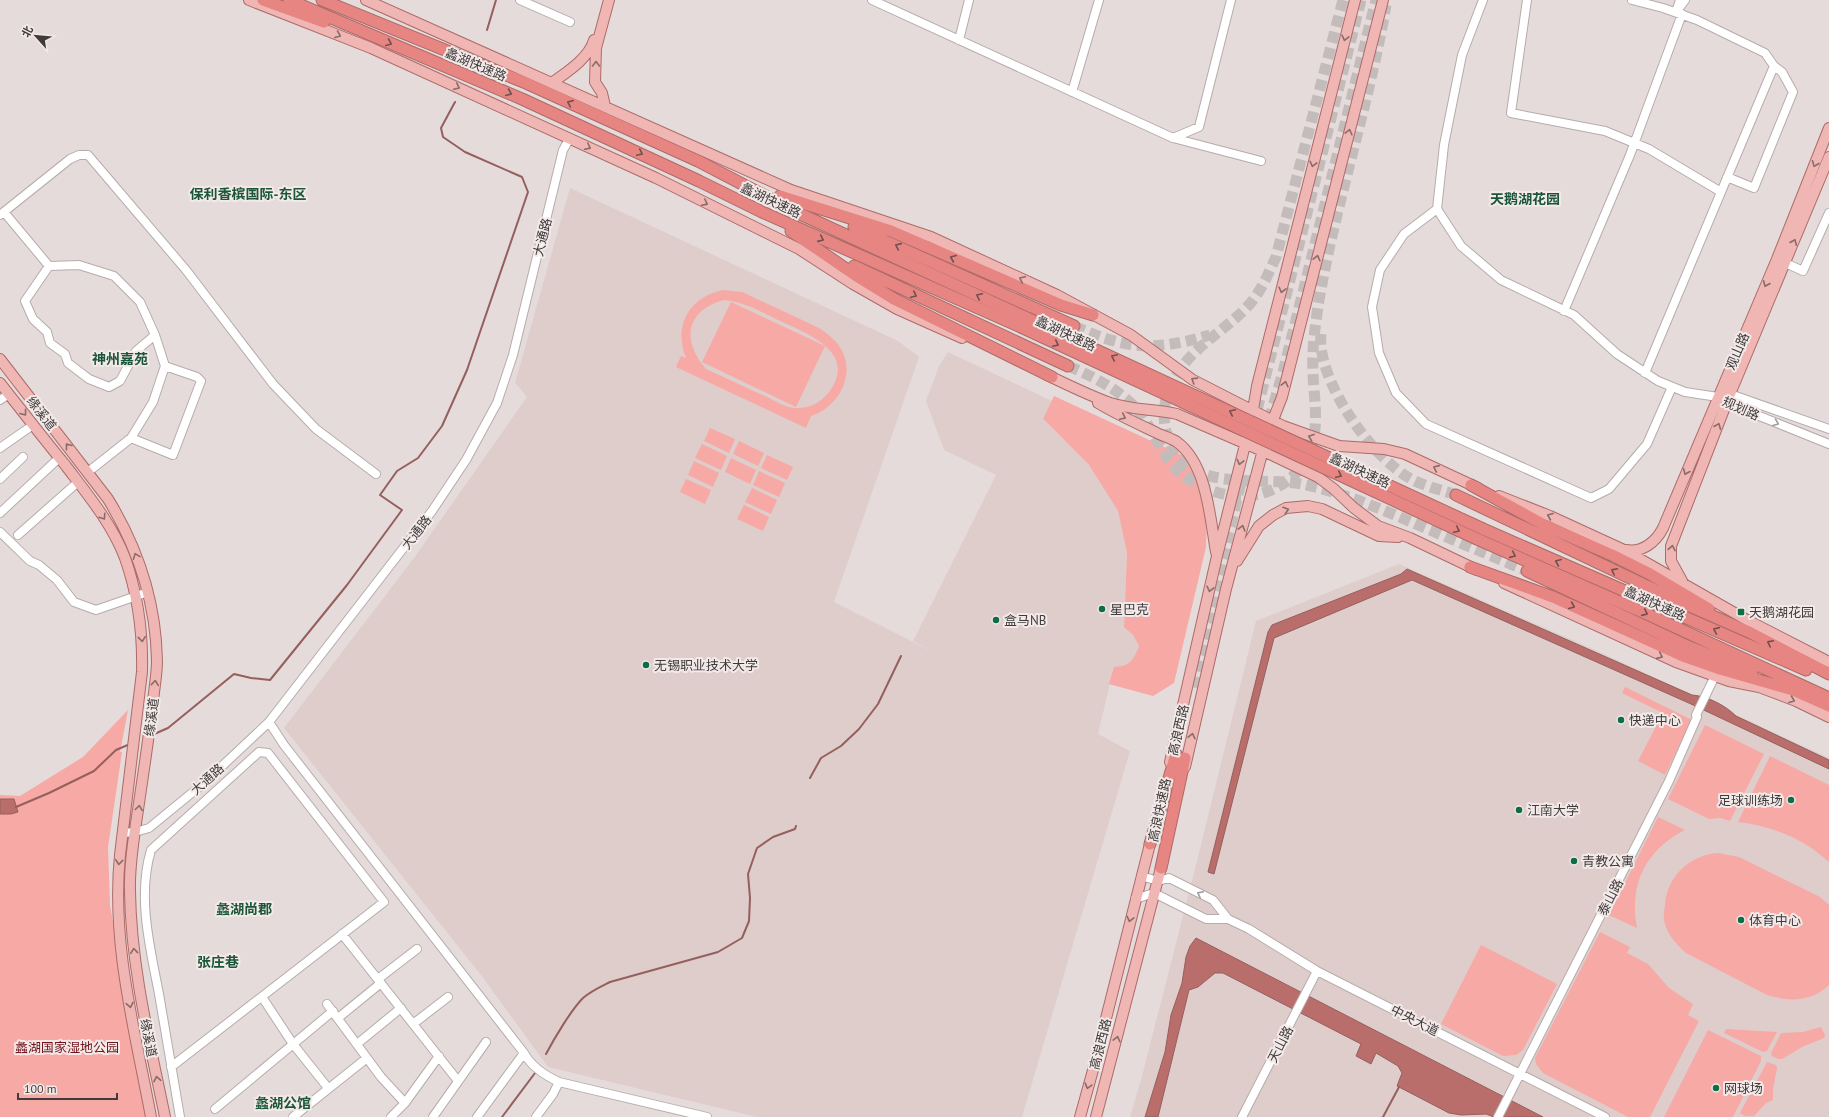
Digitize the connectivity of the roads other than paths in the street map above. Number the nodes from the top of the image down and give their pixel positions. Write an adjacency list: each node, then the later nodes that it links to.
1 (250, 0): 31 (main road, one-way to 31)
2 (262, 0): 24 (highway)
3 (289, 0): 24 (highway, 蠡湖快速路)
4 (322, 0): 21 (highway, 蠡湖快速路)
5 (339, 0): 21 (highway)
6 (366, 0): 27 (main road)
7 (520, 0): 23 (street)
8 (605, 0): 27 (main road)
9 (609, 0): 29 (main road, one-way to 9)
10 (872, 0): 25 (street)
11 (969, 0): 25 (street)
12 (1099, 0): 28 (street)
13 (1231, 0): 32 (street)
14 (1355, 0): 64 (main road, 高浪西路, one-way to 64)
15 (1383, 0): 65 (main road, 高浪西路, one-way to 15)
16 (1484, 0): 40 (street)
17 (1527, 0): 33 (street)
18 (1632, 0): 22 (street)
19 (1680, 0): 22 (street)
20 (1685, 0): 22 (street)
21 (347, 10): 37 (highway, 蠡湖快速路, one-way to 21)
22 (1679, 13): 26 (street); 33 (street)
23 (570, 22)
24 (363, 32): 41 (highway, 蠡湖快速路, one-way to 41)
25 (959, 40): 28 (street)
26 (1774, 66): 36 (street); 36 (street)
27 (553, 82): 29 (main road)
28 (1072, 92): 32 (street)
29 (605, 106): 48 (main road, one-way to 29)
30 (1829, 128): 45 (main road, 观山路, one-way to 45)
31 (570, 138): 56 (main road, one-way to 56); 103 (street, 大通路)
32 (1173, 138): 35 (street)
33 (1633, 142): 38 (street); 47 (street)
34 (1829, 157): 45 (main road, 观山路, one-way to 34)
35 (1261, 161)
36 (1727, 177): 38 (street)
37 (744, 184): 39 (highway); 49 (highway, 蠡湖快速路, one-way to 37)
38 (1721, 192): 55 (street)
39 (803, 204): 48 (highway, one-way to 39); 50 (highway, one-way to 39)
40 (1437, 210): 47 (street); 59 (street)
41 (762, 212): 44 (highway); 49 (highway, 蠡湖快速路, one-way to 49)
42 (2, 213): 46 (street); 76 (street)
43 (1829, 213): 45 (street)
44 (816, 247): 54 (highway, one-way to 54); 56 (highway)
45 (1781, 261): 61 (main road, 观山路, one-way to 61); 62 (main road, 观山路)
46 (49, 266): 51 (street); 51 (street)
47 (1564, 311): 55 (street)
48 (1093, 315): 64 (main road, one-way to 48)
49 (1024, 323): 83 (highway, 蠡湖快速路, bridge)
50 (1074, 326)
51 (155, 335): 53 (street)
52 (0, 359): 75 (main road, 缘溪道, one-way to 52)
53 (165, 366): 68 (street); 68 (street)
54 (1068, 366)
55 (1645, 373): 59 (street)
56 (1052, 377): 58 (main road)
57 (0, 383): 60 (main road, 缘溪道)
58 (1066, 384): 69 (main road); 87 (main road, one-way to 87)
59 (1672, 387): 61 (street)
60 (9, 394): 63 (street); 66 (main road, 缘溪道, one-way to 66)
61 (1718, 397): 62 (street, 规划路); 86 (main road, 观山路, one-way to 86)
62 (1728, 398): 67 (street, 规划路); 70 (street, 规划路, one-way to 70); 90 (main road, 观山路, one-way to 62)
63 (0, 400)
64 (1253, 411): 65 (main road); 69 (main road, 高浪西路)
65 (1272, 420): 72 (main road, 高浪西路); 79 (main road, one-way to 65)
66 (33, 425): 71 (street); 74 (main road, 缘溪道)
67 (1829, 429)
68 (131, 438): 75 (street)
69 (1245, 444): 72 (main road); 87 (main road, 高浪西路, one-way to 87)
70 (1829, 444)
71 (0, 448)
72 (1263, 451): 85 (main road); 91 (main road, 高浪西路, one-way to 72)
73 (23, 458): 77 (street)
74 (59, 458): 78 (main road, 缘溪道); 81 (street)
75 (88, 472): 92 (main road, 缘溪道, one-way to 75)
76 (376, 474)
77 (0, 479)
78 (78, 482): 84 (street); 93 (main road, 缘溪道, one-way to 93)
79 (1471, 484): 86 (main road, one-way to 79); 94 (highway)
80 (1456, 496): 94 (highway, one-way to 80)
81 (0, 513)
82 (0, 532): 93 (street)
83 (1480, 534): 98 (highway, 蠡湖快速路, one-way to 83); 100 (highway, 蠡湖快速路, one-way to 100)
84 (18, 535)
85 (1410, 538): 88 (main road); 91 (main road, one-way to 85)
86 (1624, 550): 90 (main road)
87 (1217, 556): 106 (main road, 高浪西路, one-way to 106)
88 (1470, 567): 97 (main road, one-way to 97); 99 (highway, one-way to 99)
89 (1527, 571): 99 (highway)
90 (1683, 583): 95 (main road)
91 (1226, 589): 107 (main road, 高浪西路, one-way to 91)
92 (148, 592): 93 (street); 104 (main road, 缘溪道, one-way to 92)
93 (136, 596): 105 (main road, 缘溪道, one-way to 105)
94 (1749, 632): 96 (highway, one-way to 94)
95 (1829, 662)
96 (1829, 674)
97 (1715, 676): 102 (main road, one-way to 102); 131 (street, 泰山路)
98 (1829, 679)
99 (1793, 690): 101 (highway)
100 (1829, 698)
101 (1829, 706)
102 (1829, 717)
103 (269, 722): 104 (street, 大通路); 127 (street)
104 (135, 832): 105 (street, 大通路); 138 (main road, 缘溪道, one-way to 104)
105 (122, 833): 137 (main road, 缘溪道, one-way to 137)
106 (1150, 844): 107 (highway, 高浪快速路); 108 (main road, 高浪西路)
107 (1161, 868): 109 (main road, 高浪西路)
108 (1141, 876): 109 (street); 111 (main road, 高浪西路)
109 (1158, 881): 110 (main road, 高浪西路); 112 (street, one-way to 109)
110 (1154, 893): 111 (street); 112 (street); 147 (main road, 高浪西路, one-way to 110)
111 (1136, 899): 146 (main road, 高浪西路, one-way to 146)
112 (1228, 919): 115 (street, 中央大道)
113 (342, 934): 116 (street); 117 (street); 130 (street)
114 (417, 949): 116 (street)
115 (1318, 970): 131 (street, 中央大道); 148 (street, 天山路)
116 (380, 981): 120 (street); 122 (street)
117 (262, 996): 125 (street); 130 (street)
118 (448, 997): 123 (street)
119 (327, 1004): 121 (street)
120 (401, 1008): 123 (street); 126 (street)
121 (333, 1011): 122 (street); 125 (street)
122 (338, 1018): 126 (street)
123 (413, 1024): 128 (street)
124 (486, 1042): 132 (street)
125 (293, 1044): 134 (street); 136 (street)
126 (357, 1044): 129 (street)
127 (524, 1053): 133 (street); 143 (street)
128 (439, 1056): 132 (street); 135 (street)
129 (367, 1058): 134 (street); 135 (street)
130 (171, 1067): 139 (street)
131 (1520, 1074): 149 (street, 泰山路); 150 (street, 中央大道)
132 (458, 1081): 142 (street)
133 (559, 1082): 144 (street); 145 (street)
134 (328, 1088): 140 (street)
135 (405, 1102): 141 (street)
136 (214, 1109)
137 (152, 1117)
138 (164, 1117)
139 (180, 1117)
140 (293, 1117)
141 (391, 1117)
142 (433, 1117)
143 (477, 1117)
144 (536, 1117)
145 (707, 1117)
146 (1080, 1117)
147 (1096, 1117)
148 (1242, 1117)
149 (1498, 1117)
150 (1605, 1117)

